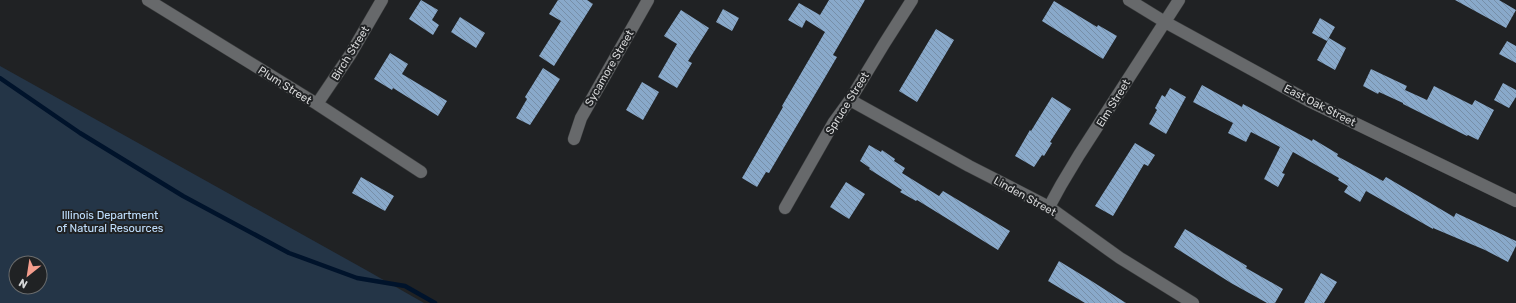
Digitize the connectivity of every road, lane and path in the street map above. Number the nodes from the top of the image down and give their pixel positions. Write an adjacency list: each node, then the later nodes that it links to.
1 (148, 0): 9 (street, Plum Street)
2 (382, 0): 9 (street, Birch Street)
3 (648, 0): 10 (street, Sycamore Street)
4 (912, 0): 8 (street, Spruce Street)
5 (1129, 0): 7 (street, East Oak Street)
6 (1179, 0): 7 (street, Elm Street)
7 (1165, 22): 12 (street, East Oak Street); 13 (street, Elm Street)
8 (850, 100): 13 (street, Linden Street); 14 (street, Spruce Street)
9 (317, 104): 11 (street, Plum Street)
10 (574, 138)
11 (421, 172)
12 (1516, 200)
13 (1049, 207): 15 (street, Linden Street)
14 (785, 208)
15 (1193, 303)

